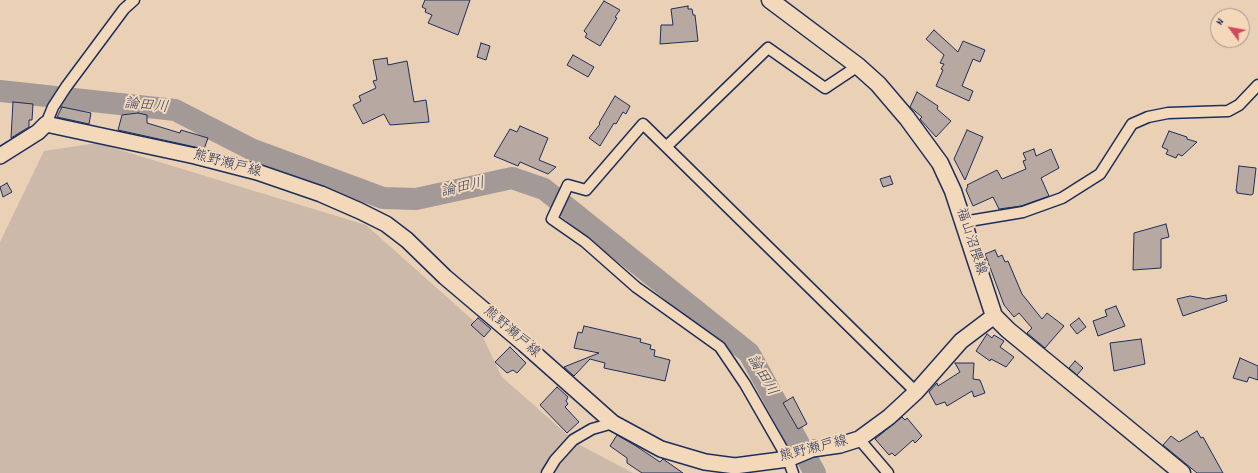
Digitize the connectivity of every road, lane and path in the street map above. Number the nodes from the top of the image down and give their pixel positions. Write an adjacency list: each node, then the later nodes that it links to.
1 (134, 0): 5 (street)
2 (770, 0): 3 (main road, 福山沼隈線)
3 (858, 66): 6 (street); 8 (main road, 福山沼隈線)
4 (1258, 85): 8 (street)
5 (46, 124): 7 (main road); 11 (main road, 熊野瀬戸線)
6 (666, 146): 10 (street); 13 (street)
7 (0, 156)
8 (963, 222): 9 (main road, 福山沼隈線)
9 (994, 316): 10 (main road, 熊野瀬戸線); 17 (main road, 福山沼隈線)
10 (916, 392): 12 (main road, 熊野瀬戸線)
11 (614, 424): 13 (main road, 熊野瀬戸線); 14 (street)
12 (859, 438): 13 (main road, 熊野瀬戸線); 16 (street)
13 (788, 458): 15 (street)
14 (547, 473)
15 (793, 473)
16 (888, 473)
17 (1182, 473)

